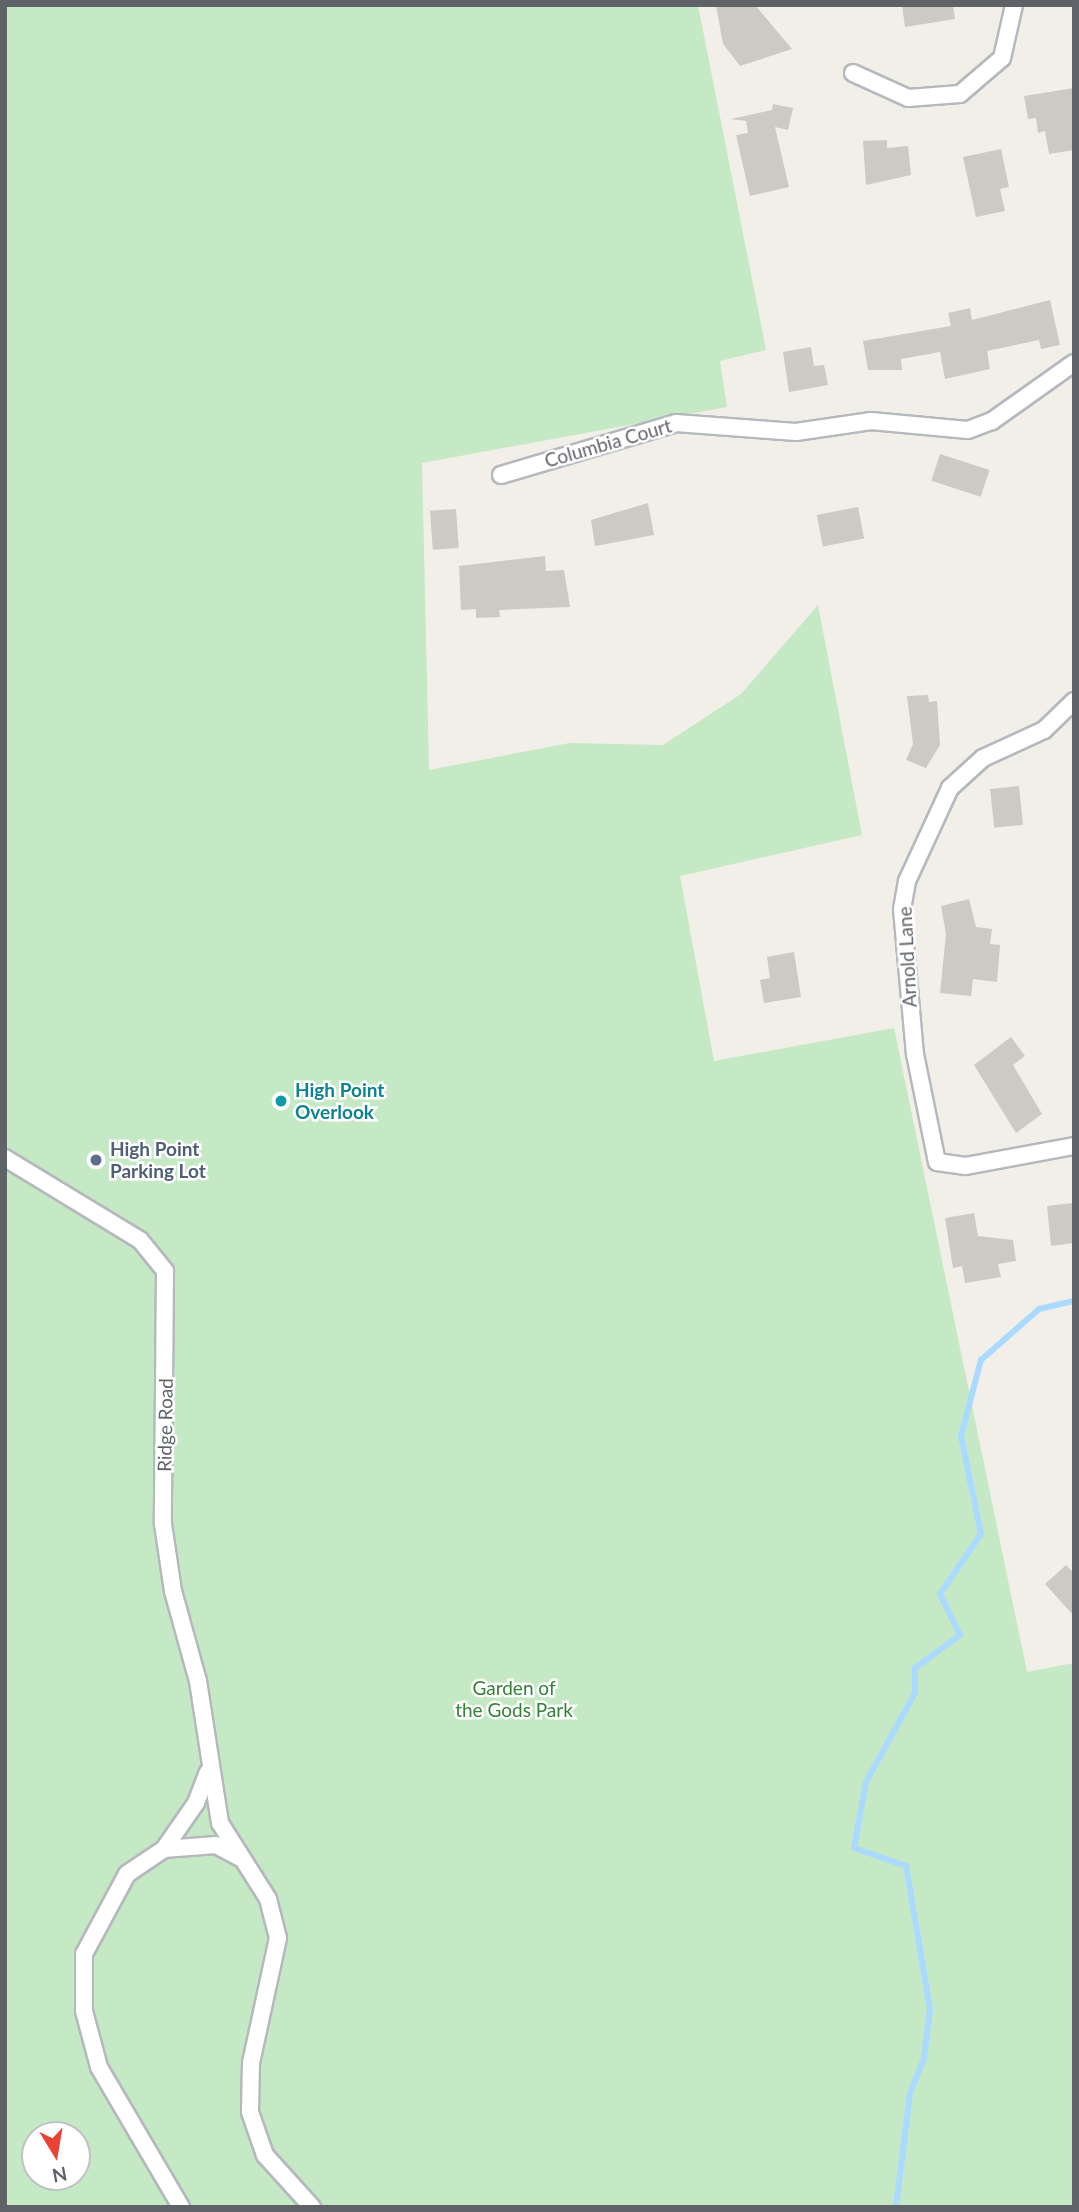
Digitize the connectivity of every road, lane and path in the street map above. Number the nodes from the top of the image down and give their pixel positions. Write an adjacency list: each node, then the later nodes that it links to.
1 (1013, 5): 2 (street)
2 (853, 73)
3 (1074, 363): 4 (street, Columbia Court)
4 (500, 475)
5 (1074, 701): 6 (street, Arnold Lane)
6 (1074, 1146)
7 (5, 1158): 8 (street, Ridge Road)
8 (208, 1772): 9 (street, Ridge Road); 10 (street, Ridge Road)
9 (163, 1849): 10 (street); 11 (street)
10 (240, 1858): 12 (street, Ridge Road)
11 (181, 2207)
12 (312, 2207)

